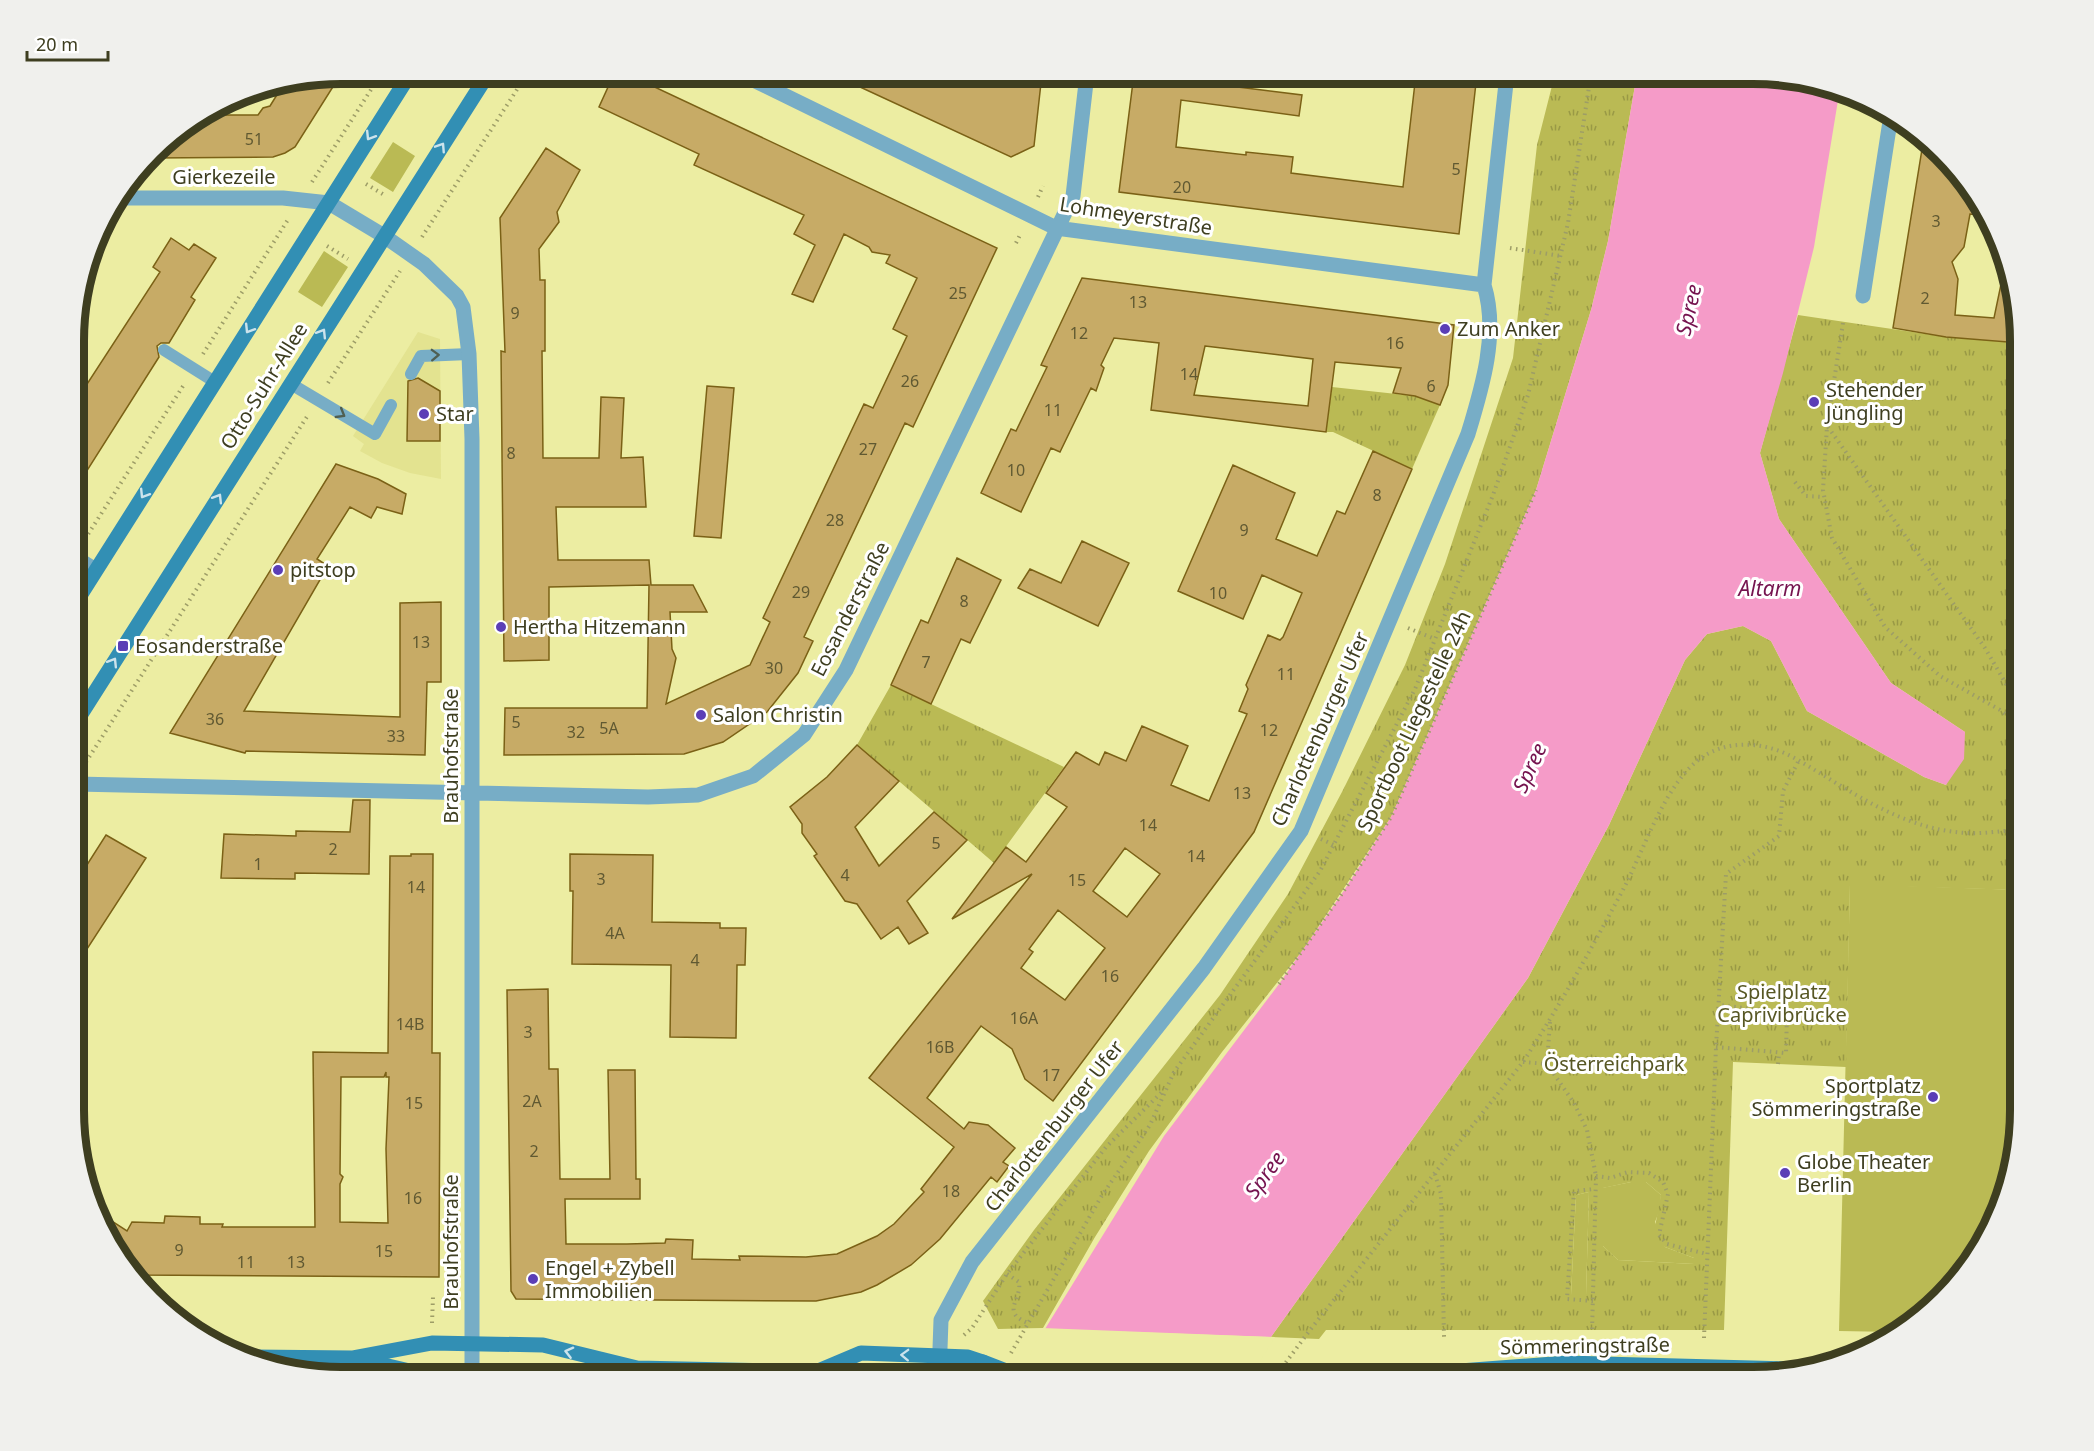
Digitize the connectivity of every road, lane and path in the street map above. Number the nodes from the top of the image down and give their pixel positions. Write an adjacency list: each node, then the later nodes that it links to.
1 (375, 84): 11 (path)
2 (404, 84): 14 (street, one-way to 14)
3 (482, 84): 16 (street, Otto-Suhr-Allee, one-way to 3)
4 (521, 84): 17 (path)
5 (761, 84): 15 (street, Lohmeyerstraße)
6 (1086, 84): 15 (street, Eosanderstraße)
7 (1506, 84): 23 (street, Charlottenburger Ufer)
8 (1589, 84): 20 (path)
9 (1890, 123): 24 (street)
10 (366, 184): 13 (path)
11 (308, 188)
12 (127, 198): 14 (street, Gierkezeile)
13 (391, 200)
14 (329, 203): 16 (street, Brauhofstraße); 29 (street, one-way to 29)
15 (1056, 228): 23 (street, Lohmeyerstraße); 50 (street, Eosanderstraße)
16 (384, 236): 27 (street, Brauhofstraße); 30 (street, Otto-Suhr-Allee, one-way to 16)
17 (420, 239)
18 (326, 245): 21 (path)
19 (1510, 248): 20 (path)
20 (1561, 256): 43 (path)
21 (352, 262)
22 (400, 271): 31 (path)
23 (1484, 285): 42 (street, Charlottenburger Ufer)
24 (1863, 296)
25 (1843, 323): 33 (path)
26 (164, 350): 29 (lane)
27 (469, 354): 28 (lane, one-way to 27); 50 (street, Brauhofstraße)
28 (411, 374)
29 (216, 382): 40 (street, one-way to 40)
30 (291, 384): 31 (lane); 45 (street, Otto-Suhr-Allee, one-way to 30)
31 (317, 400): 32 (lane, one-way to 32); 48 (path)
32 (391, 405)
33 (1827, 426): 37 (path); 44 (path)
34 (1795, 482): 37 (path)
35 (1536, 490): 52 (path, Sportboot Liegestelle 24h)
36 (115, 492): 38 (path)
37 (1824, 497): 46 (path)
38 (84, 542)
39 (84, 555): 40 (lane)
40 (97, 569): 41 (street)
41 (84, 589)
42 (1390, 621): 43 (path); 73 (street, Charlottenburger Ufer)
43 (1436, 639): 60 (path)
44 (2010, 691)
45 (84, 709)
46 (2010, 718)
47 (1799, 760): 51 (path); 53 (path); 54 (path)
48 (84, 768)
49 (84, 777): 50 (street, Eosanderstraße)
50 (472, 795): 72 (street, Brauhofstraße)
51 (2010, 830)
52 (1279, 984)
53 (1719, 1005): 55 (path); 56 (path)
54 (1550, 1020): 57 (path); 58 (path)
55 (1716, 1047): 56 (path); 64 (path)
56 (1779, 1053): 59 (path)
57 (1523, 1062): 58 (path); 61 (path)
58 (1548, 1064): 62 (path)
59 (1778, 1064)
60 (1166, 1088): 65 (path); 67 (path)
61 (1434, 1173): 70 (path); 83 (path)
62 (1596, 1176): 63 (path); 64 (path)
63 (1595, 1189): 66 (path); 66 (path)
64 (1707, 1254): 71 (path)
65 (1007, 1274): 67 (path); 68 (path)
66 (1593, 1301): 69 (path)
67 (1028, 1323): 76 (path)
68 (972, 1328)
69 (1592, 1333)
70 (1444, 1337)
71 (1704, 1338)
72 (472, 1344): 75 (street); 78 (street, Brauhofstraße); 79 (street, one-way to 72)
73 (940, 1356): 80 (street, one-way to 80); 81 (street, Charlottenburger Ufer); 82 (street, bridge)
74 (272, 1357): 75 (street)
75 (352, 1358): 77 (street)
76 (1008, 1359)
77 (391, 1367)
78 (472, 1367)
79 (633, 1367)
80 (836, 1367)
81 (939, 1367)
82 (995, 1367)
83 (1282, 1367)
84 (1513, 1367): 85 (street, Sömmeringstraße)
85 (1717, 1367)

